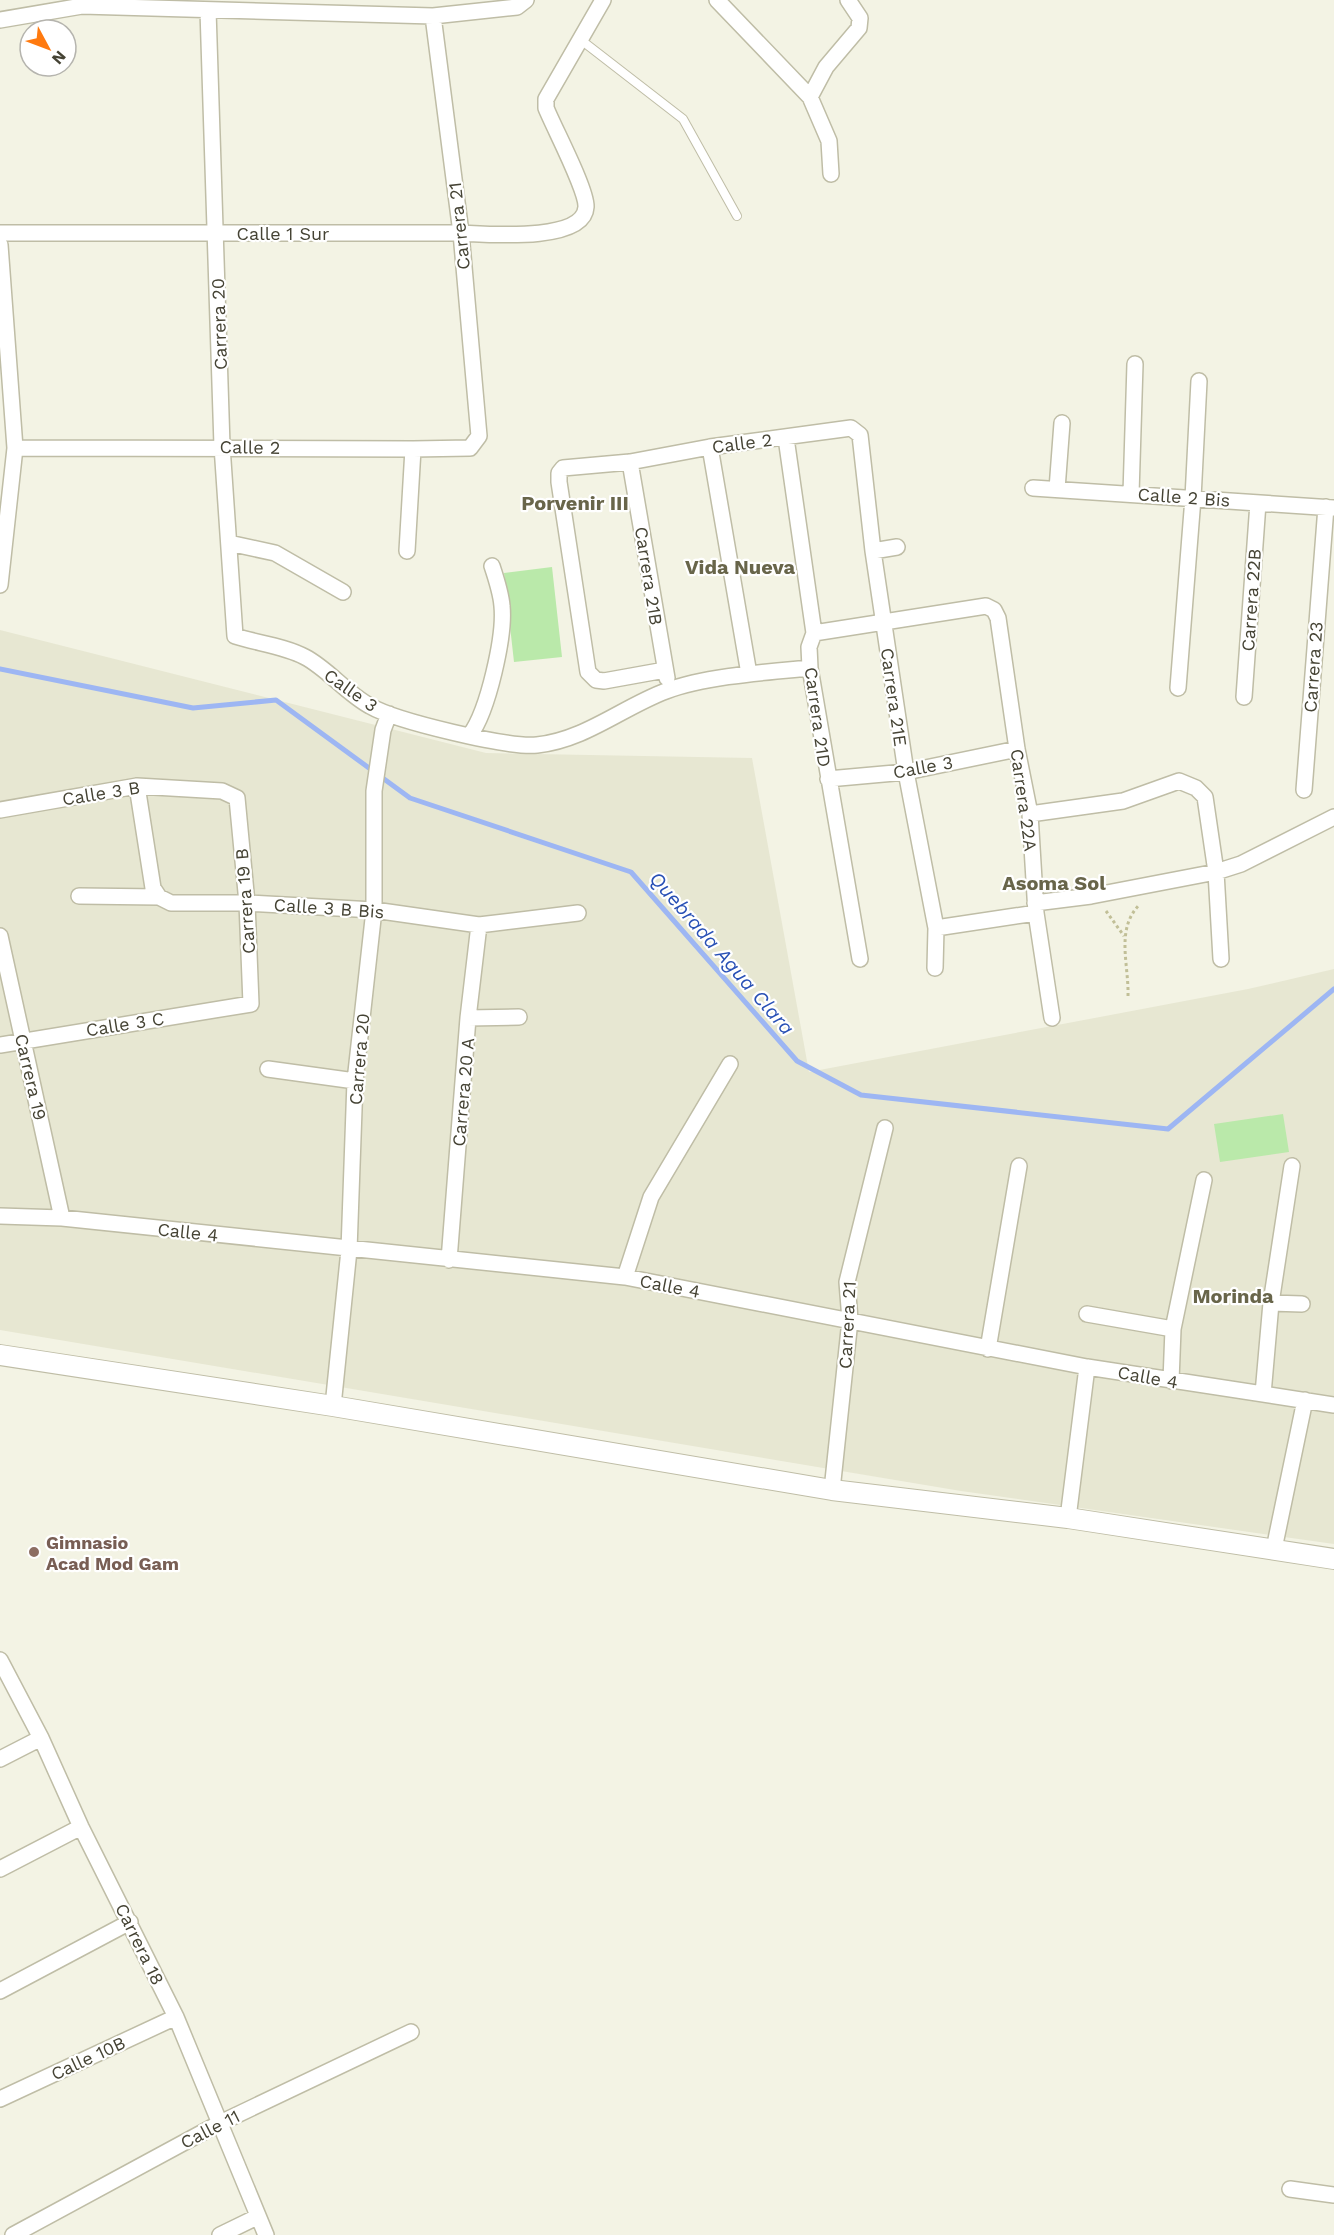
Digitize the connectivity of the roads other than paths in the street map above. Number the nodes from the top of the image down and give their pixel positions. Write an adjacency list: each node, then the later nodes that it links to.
1 (526, 0): 7 (street)
2 (603, 0): 9 (street)
3 (717, 0): 10 (street)
4 (848, 0): 10 (street)
5 (82, 3): 6 (street); 8 (street)
6 (208, 10): 7 (street); 13 (street, Carrera 20)
7 (433, 16): 15 (street, Carrera 21)
8 (0, 20)
9 (582, 40): 12 (lane); 15 (street, Calle 1 Sur)
10 (810, 97): 11 (street)
11 (831, 174)
12 (737, 216)
13 (216, 232): 14 (street, Calle 1 Sur); 15 (street, Calle 1 Sur); 23 (street, Carrera 20)
14 (0, 233)
15 (461, 233): 21 (street, Carrera 21)
16 (0, 245): 25 (street)
17 (1135, 364): 30 (street)
18 (1199, 381): 31 (street)
19 (1062, 423): 29 (street)
20 (851, 428): 22 (street, Calle 2); 37 (street, Carrera 21E)
21 (479, 436): 26 (street, Calle 2)
22 (786, 438): 24 (street, Calle 2); 42 (street, Carrera 21D)
23 (222, 446): 25 (street, Calle 2); 26 (street, Calle 2); 34 (street, Carrera 20)
24 (710, 447): 27 (street, Calle 2); 46 (street)
25 (15, 448): 39 (street)
26 (413, 449): 36 (street)
27 (630, 462): 45 (street, Carrera 21B); 45 (street, Calle 2)
28 (1033, 488): 29 (street, Calle 2 Bis)
29 (1058, 489): 30 (street, Calle 2 Bis)
30 (1131, 494): 31 (street, Calle 2 Bis)
31 (1194, 498): 32 (street, Calle 2 Bis); 47 (street)
32 (1258, 503): 33 (street, Calle 2 Bis); 49 (street, Carrera 22B)
33 (1330, 507): 56 (street, Carrera 23)
34 (229, 543): 40 (street); 43 (street, Carrera 20)
35 (897, 547): 37 (street)
36 (406, 550)
37 (873, 551): 41 (street, Carrera 21E)
38 (492, 566): 51 (street)
39 (0, 585)
40 (343, 592)
41 (883, 623): 42 (street); 52 (street, Carrera 22A); 53 (street, Carrera 21E)
42 (814, 633): 44 (street, Carrera 21D)
43 (235, 636): 50 (street, Calle 3)
44 (810, 668): 46 (street, Calle 3); 54 (street, Carrera 21D)
45 (665, 670): 48 (street, Carrera 21B)
46 (749, 674): 48 (street, Calle 3)
47 (1178, 688)
48 (670, 689): 51 (street, Calle 3)
49 (1244, 697)
50 (389, 714): 51 (street, Calle 3); 66 (street, Carrera 20)
51 (471, 735)
52 (1017, 749): 53 (street, Calle 3); 59 (street, Carrera 22A)
53 (906, 772): 54 (street, Calle 3); 69 (street, Carrera 21E)
54 (828, 779): 71 (street, Carrera 21D)
55 (137, 786): 57 (street, Calle 3 B); 58 (street, Calle 3 B); 63 (street)
56 (1304, 790)
57 (237, 798): 64 (street, Carrera 19 B)
58 (0, 810)
59 (1030, 814): 61 (street); 65 (street, Carrera 22A)
60 (1334, 817): 61 (street)
61 (1216, 872): 65 (street); 72 (street)
62 (79, 896): 63 (street, Calle 3 B Bis)
63 (159, 897): 64 (street, Calle 3 B Bis)
64 (247, 903): 66 (street, Calle 3 B Bis); 74 (street, Carrera 19 B)
65 (1036, 908): 69 (street); 77 (street, Carrera 22A)
66 (374, 910): 68 (street, Calle 3 B Bis); 82 (street, Carrera 20)
67 (578, 913): 68 (street, Calle 3 B Bis)
68 (479, 925): 75 (street, Carrera 20 A)
69 (936, 927): 73 (street, Carrera 21E)
70 (0, 936): 78 (street, Carrera 19)
71 (860, 959)
72 (1221, 959)
73 (935, 968)
74 (250, 1004): 78 (street, Calle 3 C)
75 (468, 1017): 76 (street); 90 (street, Carrera 20 A)
76 (519, 1017)
77 (1052, 1018)
78 (22, 1041): 79 (street, Calle 3 C); 88 (street, Carrera 19)
79 (0, 1045)
80 (730, 1064): 91 (street)
81 (268, 1069): 82 (street)
82 (355, 1081): 89 (street, Carrera 20)
83 (885, 1128): 95 (street, Carrera 21)
84 (1019, 1166): 97 (street)
85 (1292, 1166): 92 (street)
86 (1204, 1180): 96 (street)
87 (0, 1216): 88 (street, Calle 4)
88 (62, 1218): 89 (street, Calle 4)
89 (349, 1250): 90 (street, Calle 4); 104 (street, Carrera 20)
90 (449, 1260): 91 (street, Calle 4)
91 (624, 1277): 95 (street, Calle 4)
92 (1271, 1303): 93 (street); 101 (street)
93 (1302, 1304)
94 (1087, 1314): 96 (street)
95 (850, 1320): 97 (street, Calle 4); 105 (street, Carrera 21)
96 (1173, 1329): 100 (street)
97 (988, 1349): 99 (street, Calle 4)
98 (0, 1355): 104 (street)
99 (1087, 1367): 100 (street, Calle 4); 106 (street)
100 (1171, 1381): 101 (street, Calle 4)
101 (1263, 1394): 102 (street, Calle 4)
102 (1305, 1400): 103 (street, Calle 4); 107 (street)
103 (1334, 1405)
104 (333, 1406): 105 (street)
105 (832, 1490): 106 (street)
106 (1068, 1518): 107 (street)
107 (1275, 1549): 108 (street)
108 (1334, 1559)
109 (0, 1660): 110 (street, Carrera 18)
110 (41, 1737): 111 (street); 112 (street, Carrera 18)
111 (0, 1759)
112 (81, 1827): 113 (street); 114 (street, Carrera 18)
113 (0, 1869)
114 (130, 1922): 115 (street); 116 (street, Carrera 18)
115 (0, 1991)
116 (176, 2017): 118 (street, Calle 10B); 119 (street, Carrera 18)
117 (411, 2032): 119 (street, Calle 11)
118 (0, 2099)
119 (220, 2123): 122 (street, Carrera 18); 123 (street, Calle 11)
120 (1290, 2188): 121 (street)
121 (1334, 2195)
122 (257, 2217): 124 (street); 125 (street, Carrera 18)
123 (13, 2235)
124 (220, 2235)
125 (266, 2235)

